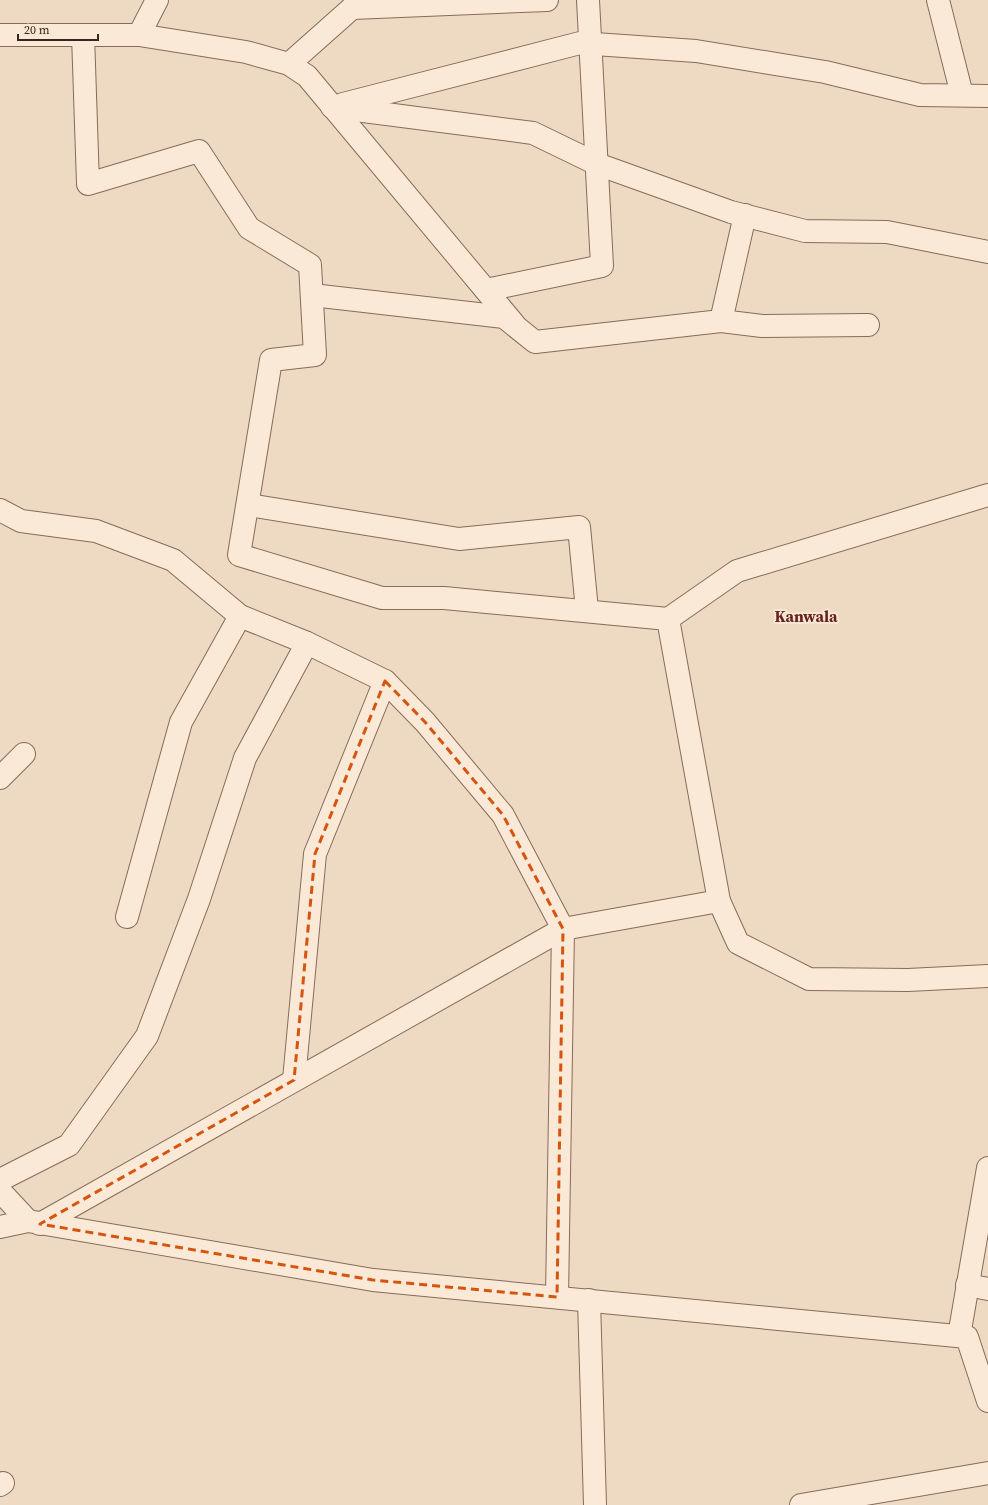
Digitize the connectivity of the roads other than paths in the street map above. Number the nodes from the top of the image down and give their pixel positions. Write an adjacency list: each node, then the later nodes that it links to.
1 (157, 0): 8 (street)
2 (547, 0): 5 (street)
3 (588, 0): 9 (street)
4 (938, 0): 11 (street)
5 (357, 4): 10 (street)
6 (0, 35): 7 (street)
7 (82, 35): 8 (street); 17 (street)
8 (139, 35): 10 (street)
9 (590, 44): 11 (street); 13 (street); 13 (street)
10 (289, 64): 16 (street)
11 (962, 95): 12 (street)
12 (988, 96)
13 (597, 164): 14 (street); 16 (street)
14 (745, 215): 15 (street); 18 (street)
15 (988, 252)
16 (486, 290): 20 (street)
17 (312, 295): 20 (street); 22 (street)
18 (721, 321): 19 (street); 20 (street)
19 (868, 325)
20 (517, 328)
21 (988, 495): 26 (street)
22 (248, 505): 24 (street); 24 (street)
23 (0, 510): 25 (street)
24 (587, 610): 26 (street)
25 (240, 616): 27 (street); 32 (street)
26 (668, 619): 31 (street)
27 (307, 643): 28 (street); 37 (street)
28 (385, 681): 33 (street); 35 (street)
29 (24, 754): 30 (street)
30 (0, 778)
31 (719, 901): 33 (street); 34 (street)
32 (127, 917)
33 (563, 928): 35 (street); 42 (street)
34 (988, 976)
35 (294, 1080): 39 (street)
36 (988, 1168): 41 (street)
37 (0, 1180)
38 (0, 1190): 39 (street)
39 (34, 1223): 40 (street); 42 (street)
40 (0, 1227)
41 (978, 1287): 44 (street)
42 (558, 1297): 43 (street)
43 (589, 1300): 44 (street); 47 (street)
44 (958, 1336): 45 (street)
45 (988, 1401)
46 (988, 1473): 48 (street)
47 (595, 1505)
48 (801, 1505)

